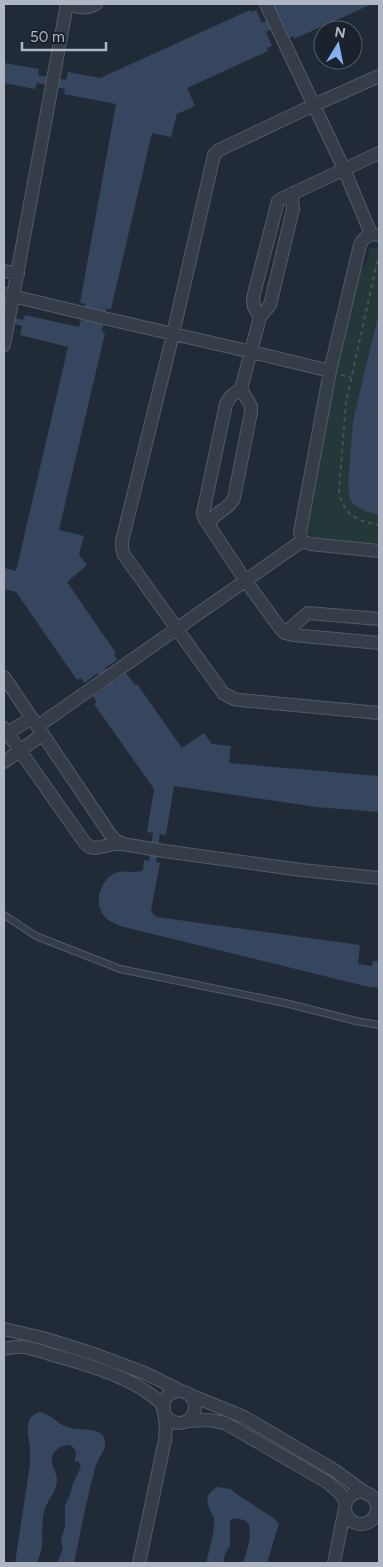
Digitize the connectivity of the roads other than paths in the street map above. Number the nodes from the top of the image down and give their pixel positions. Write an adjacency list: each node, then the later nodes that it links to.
1 (69, 4): 2 (street); 11 (street)
2 (96, 4)
3 (266, 4): 5 (street)
4 (379, 76): 5 (street)
5 (314, 105): 7 (street); 14 (street)
6 (379, 153): 7 (street)
7 (344, 170): 8 (street); 9 (street)
8 (295, 192): 13 (street); 13 (street)
9 (375, 235): 17 (street)
10 (4, 272): 11 (street)
11 (18, 274): 12 (street)
12 (9, 294): 14 (street); 15 (street)
13 (260, 317): 16 (street)
14 (173, 334): 16 (street); 24 (street)
15 (4, 345)
16 (252, 352): 17 (street); 18 (street)
17 (330, 371): 20 (street)
18 (241, 389): 19 (street); 19 (street)
19 (210, 527): 22 (street)
20 (302, 541): 21 (street); 22 (street)
21 (379, 551)
22 (245, 580): 24 (street); 25 (street)
23 (379, 619): 25 (street)
24 (178, 628): 28 (street); 29 (street)
25 (285, 632): 26 (street)
26 (379, 643)
27 (4, 678): 29 (street)
28 (379, 713)
29 (38, 726): 30 (street); 31 (street); 33 (street)
30 (5, 732): 31 (street)
31 (20, 752): 32 (street); 33 (street)
32 (4, 762)
33 (124, 844): 34 (street)
34 (379, 878)
35 (4, 915): 36 (lane)
36 (379, 1025)
37 (4, 1328): 39 (street)
38 (4, 1349): 40 (street)
39 (186, 1393): 40 (street); 41 (street); 43 (street)
40 (164, 1409): 41 (street); 42 (street)
41 (183, 1422): 42 (street); 44 (street)
42 (165, 1440): 47 (street)
43 (373, 1498): 44 (street); 45 (street)
44 (345, 1506): 45 (street); 46 (street)
45 (369, 1524): 46 (street)
46 (335, 1558)
47 (139, 1563)

